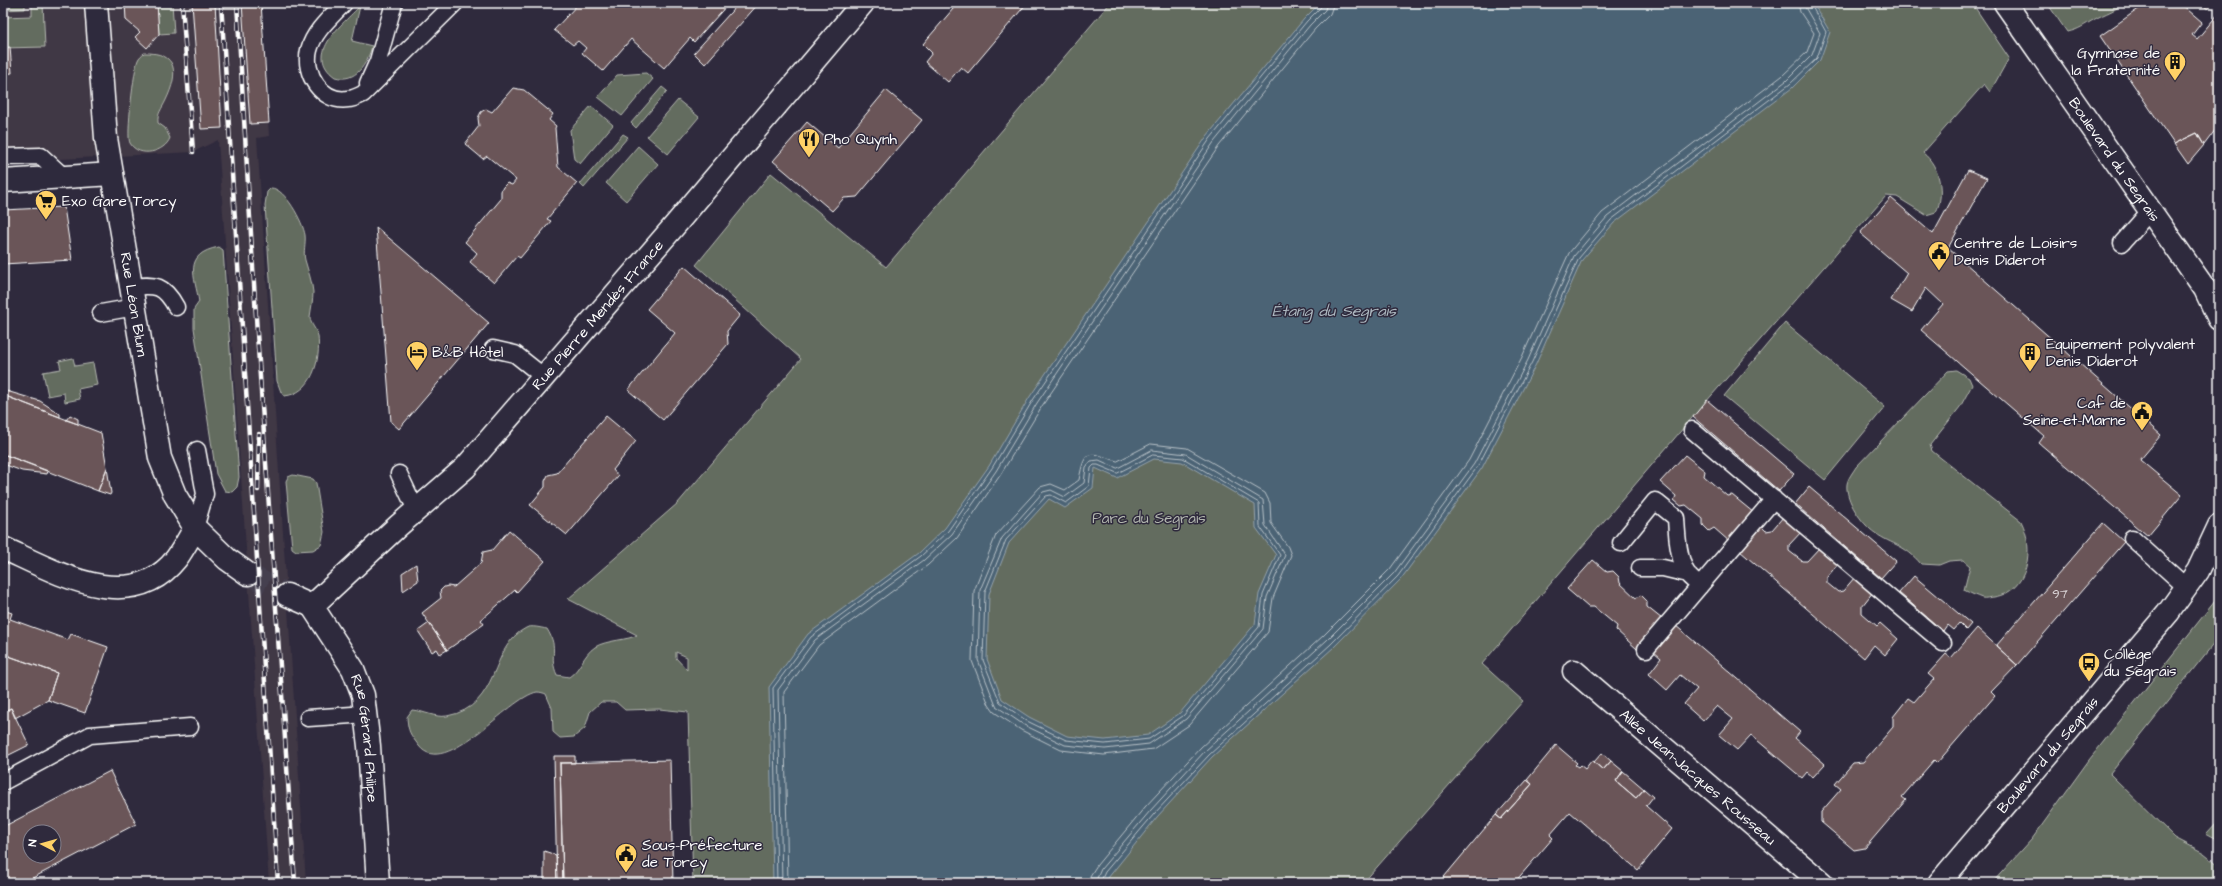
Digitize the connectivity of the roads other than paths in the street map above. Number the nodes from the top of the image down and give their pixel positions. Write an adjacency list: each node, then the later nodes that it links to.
1 (96, 3): 9 (street, Rue Léon Blum)
2 (344, 3): 7 (lane)
3 (394, 3): 7 (lane)
4 (455, 3): 7 (lane)
5 (863, 3): 19 (street, Rue Pierre Mendès France)
6 (2005, 3): 12 (street, Boulevard du Segrais)
7 (363, 94)
8 (3, 158): 10 (lane)
9 (112, 174): 10 (street); 14 (street, Rue Léon Blum)
10 (64, 177): 11 (street)
11 (3, 181)
12 (2150, 211): 13 (lane); 17 (street, Boulevard du Segrais)
13 (2122, 243)
14 (133, 297): 15 (lane); 16 (lane); 26 (street, Rue Léon Blum)
15 (176, 307)
16 (100, 313)
17 (2219, 319)
18 (493, 349): 19 (lane)
19 (544, 377): 24 (street, Rue Pierre Mendès France)
20 (1692, 430): 23 (lane)
21 (197, 450): 26 (lane)
22 (399, 474): 24 (lane)
23 (1774, 499): 33 (lane); 37 (lane)
24 (416, 510): 36 (street, Rue Pierre Mendès France)
25 (2219, 526): 34 (street, Boulevard du Segrais)
26 (195, 528): 29 (street); 31 (street, Rue Léon Blum)
27 (2132, 538): 34 (lane)
28 (1621, 543): 32 (lane)
29 (3, 548)
30 (1640, 568): 32 (lane)
31 (248, 574)
32 (1688, 574): 33 (lane)
33 (1700, 586): 38 (lane)
34 (2186, 587): 46 (street, Boulevard du Segrais)
35 (287, 595): 36 (street)
36 (312, 606): 40 (street, Rue Gérard Philipe)
37 (1943, 643)
38 (1646, 649)
39 (1574, 671): 45 (street, Allée Jean-Jacques Rousseau)
40 (367, 714): 41 (lane); 44 (street, Rue Gérard Philipe)
41 (308, 718)
42 (190, 726): 43 (lane)
43 (3, 782)
44 (378, 883)
45 (1822, 883)
46 (1939, 883)

